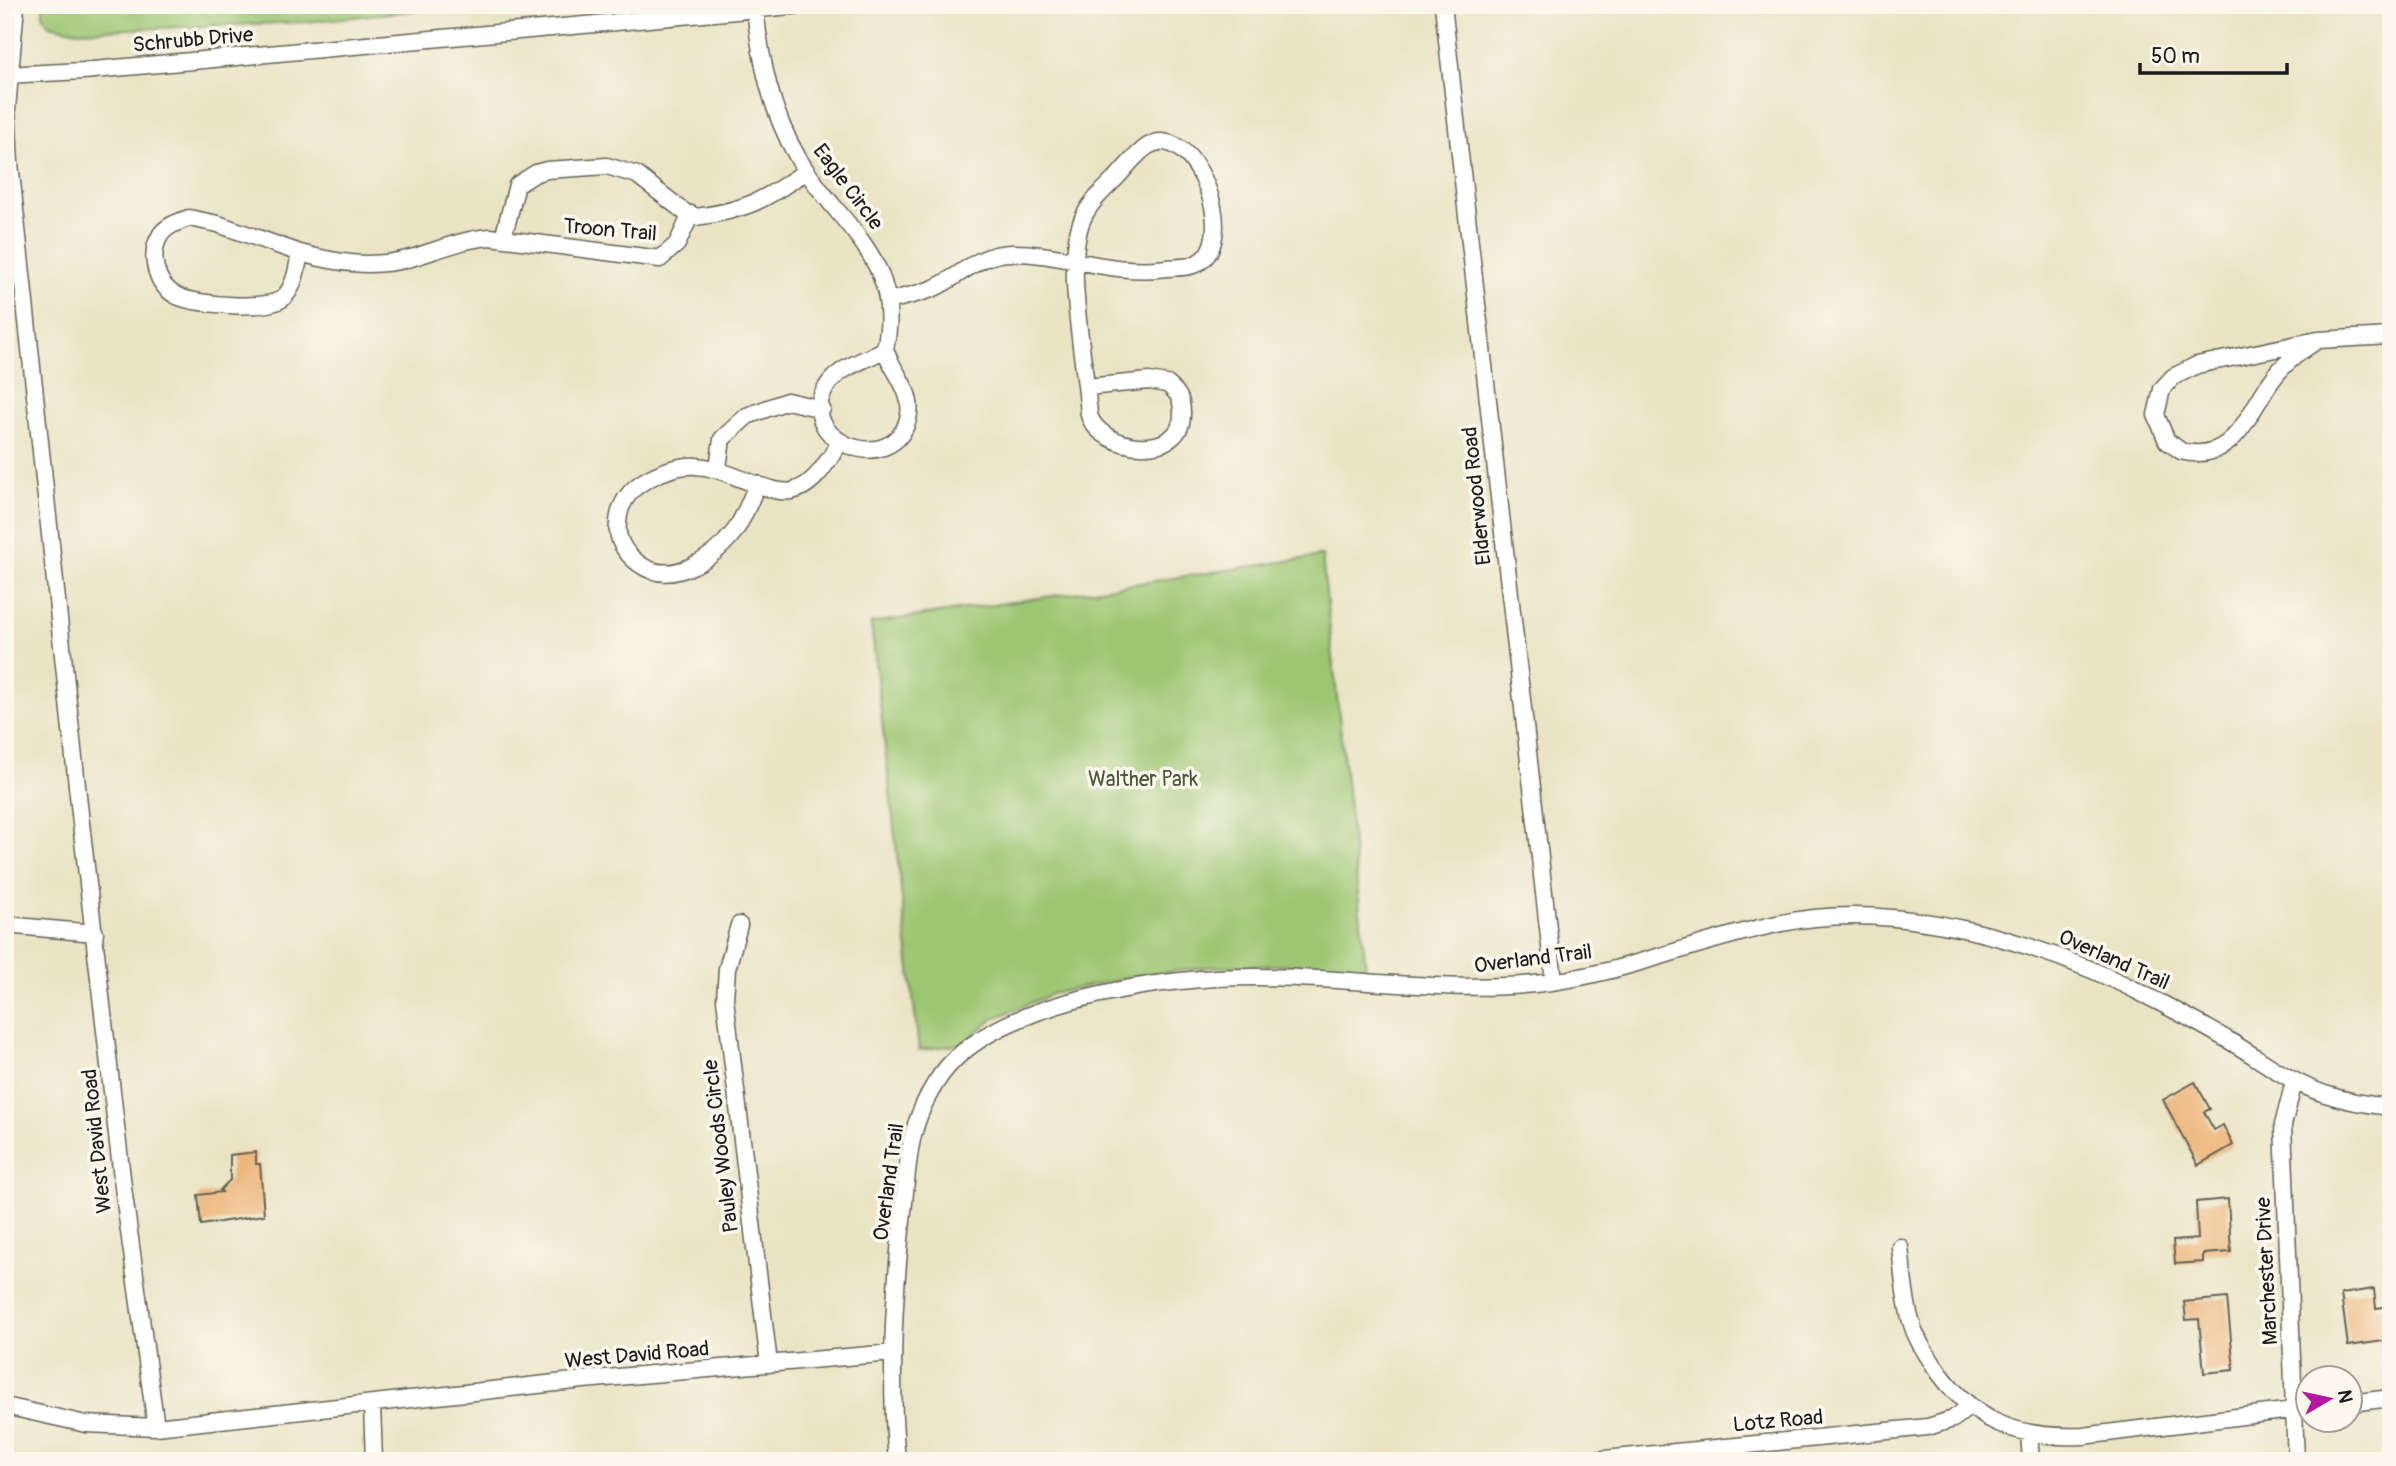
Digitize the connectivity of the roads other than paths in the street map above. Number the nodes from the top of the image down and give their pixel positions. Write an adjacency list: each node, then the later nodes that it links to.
1 (16, 5): 5 (street, West David Road)
2 (802, 5): 4 (street, Schrubb Drive)
3 (1443, 5): 23 (street, Elderwood Road)
4 (755, 10): 5 (street, Schrubb Drive); 6 (street, Eagle Circle)
5 (7, 75): 22 (street, West David Road)
6 (806, 171): 7 (street); 11 (street, Eagle Circle)
7 (691, 214): 8 (street, Troon Trail); 8 (street, Troon Trail)
8 (503, 239): 9 (street, Troon Trail)
9 (300, 253): 9 (street, Troon Trail)
10 (1075, 263): 10 (street); 11 (street); 15 (street)
11 (888, 301): 14 (street, Eagle Circle)
12 (2391, 336): 13 (street)
13 (2318, 340): 13 (street)
14 (885, 349): 16 (street); 17 (street)
15 (1087, 387): 15 (street)
16 (822, 409): 17 (street); 18 (street)
17 (840, 443): 19 (street)
18 (718, 468): 19 (street); 19 (street)
19 (757, 485)
20 (5, 925): 22 (street)
21 (739, 925): 28 (street, Pauley Woods Circle)
22 (95, 933): 36 (street, West David Road)
23 (1554, 981): 24 (street, Overland Trail); 27 (street, Overland Trail)
24 (2294, 1082): 25 (street, Overland Trail); 29 (street, Marchester Drive)
25 (2391, 1107)
26 (1900, 1247): 34 (street)
27 (892, 1353): 28 (street, West David Road); 40 (street)
28 (769, 1364): 32 (street, West David Road)
29 (2298, 1364)
30 (2391, 1398): 31 (street)
31 (2364, 1401)
32 (372, 1404): 36 (street, West David Road); 39 (street)
33 (5, 1406): 36 (street)
34 (1969, 1407): 37 (street); 41 (street, Lotz Road)
35 (2294, 1410): 37 (street)
36 (156, 1427)
37 (2029, 1434): 42 (street)
38 (2299, 1434): 43 (street, Marchester Drive)
39 (374, 1461)
40 (897, 1461)
41 (1585, 1461)
42 (2031, 1461)
43 (2297, 1461)

